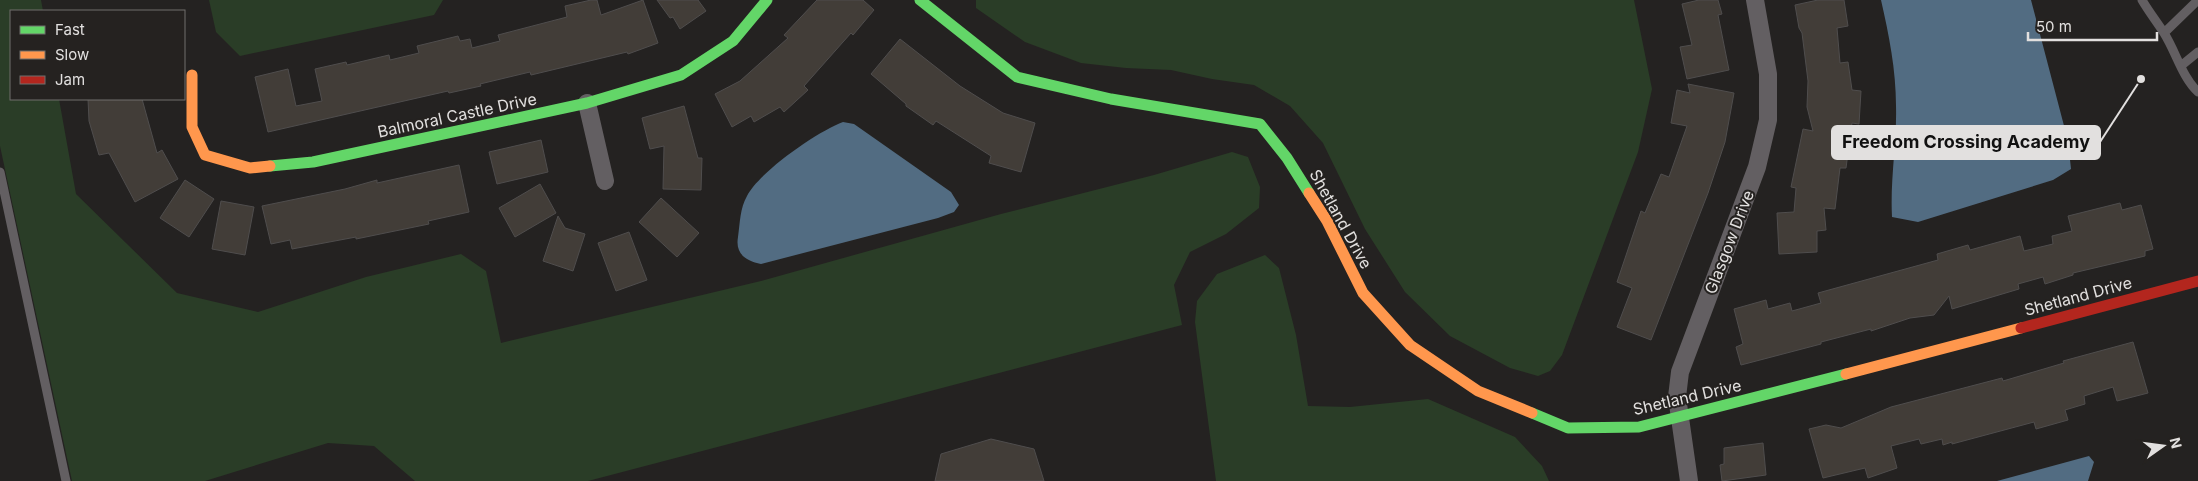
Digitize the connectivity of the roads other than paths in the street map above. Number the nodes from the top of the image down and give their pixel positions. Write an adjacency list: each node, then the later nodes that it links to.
1 (767, 0): 11 (street, Balmoral Castle Drive)
2 (920, 0): 15 (street, Shetland Drive)
3 (1755, 0): 15 (street, Glasgow Drive)
4 (2142, 0): 6 (lane)
5 (2198, 0): 6 (lane)
6 (2164, 33): 8 (lane)
7 (2198, 52): 8 (lane)
8 (2182, 66): 10 (lane)
9 (192, 75): 11 (street, Balmoral Castle Drive)
10 (2198, 92)
11 (587, 103): 13 (street)
12 (0, 172): 16 (lane)
13 (605, 181)
14 (2198, 281): 15 (street, Shetland Drive)
15 (1680, 418): 17 (street, Glasgow Drive)
16 (66, 481)
17 (1689, 481)

